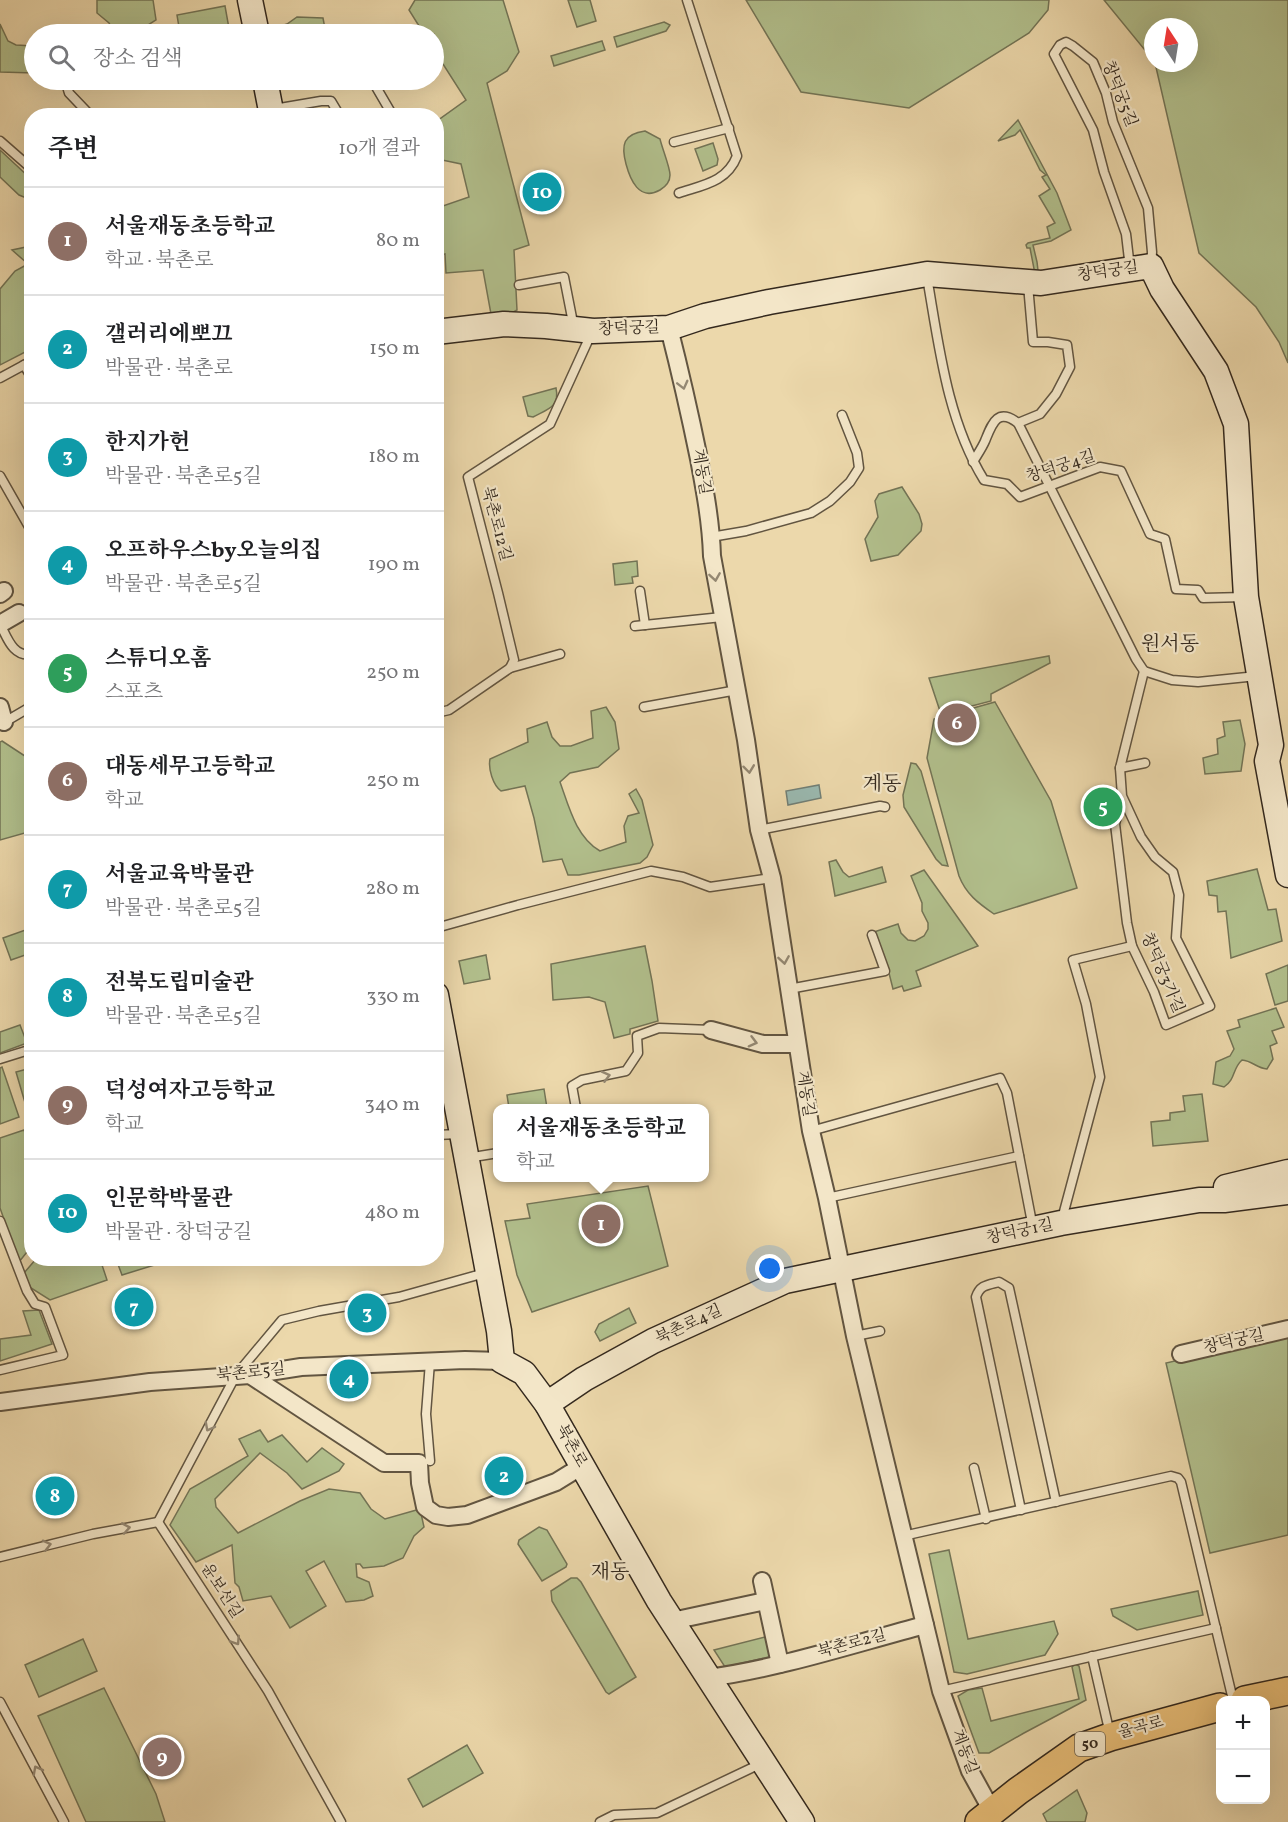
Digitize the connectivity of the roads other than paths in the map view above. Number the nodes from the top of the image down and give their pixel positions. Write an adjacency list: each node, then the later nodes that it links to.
1 (250, 0): 3 (street)
2 (687, 0): 12 (lane)
3 (255, 24)
4 (68, 90): 7 (lane)
5 (267, 90): 8 (street)
6 (378, 90): 11 (lane)
7 (83, 108)
8 (270, 108)
9 (292, 108): 10 (lane)
10 (335, 108)
11 (388, 108)
12 (729, 128): 14 (lane); 16 (lane)
13 (0, 141): 15 (lane)
14 (674, 142)
15 (24, 162)
16 (679, 193)
17 (1140, 267): 17 (lane, 창덕궁5길); 19 (street, 창덕궁길); 36 (street, 창덕궁길)
18 (927, 274): 19 (street, 창덕궁길); 21 (street, 창덕궁길); 28 (lane, 창덕궁4길)
19 (1028, 282): 27 (lane)
20 (519, 285): 22 (lane)
21 (669, 328): 22 (street, 창덕궁길); 34 (street, 계동길, one-way to 34)
22 (583, 330): 23 (street, 창덕궁길); 44 (lane, 북촌로12길)
23 (444, 331)
24 (24, 365): 25 (lane)
25 (0, 378)
26 (842, 415): 34 (lane)
27 (1018, 423): 28 (lane); 30 (lane)
28 (973, 462): 30 (lane, 창덕궁4길)
29 (0, 476): 31 (lane)
30 (1049, 486): 36 (lane, 창덕궁4길); 45 (lane)
31 (9, 492): 32 (lane); 33 (lane)
32 (0, 496)
33 (24, 518)
34 (711, 537): 38 (street, 계동길, one-way to 38)
35 (640, 591): 40 (lane)
36 (1246, 597): 46 (street, 창덕궁길)
37 (19, 614): 39 (street)
38 (722, 618): 40 (lane); 47 (street, 계동길)
39 (0, 624): 42 (lane)
40 (645, 625): 41 (lane)
41 (635, 626)
42 (24, 654)
43 (560, 654): 44 (lane)
44 (510, 668): 50 (lane)
45 (1144, 670): 46 (lane); 53 (lane, 창덕궁3가길)
46 (1260, 675): 57 (street, 창덕궁길)
47 (737, 690): 48 (lane); 56 (street, 계동길, one-way to 56)
48 (645, 707)
49 (24, 709): 51 (lane)
50 (444, 712)
51 (1, 718)
52 (1145, 763): 53 (lane)
53 (1120, 768): 54 (lane, 창덕궁3가길)
54 (1122, 796): 61 (lane, 창덕궁3가길); 61 (lane, 창덕궁3가길)
55 (885, 807): 56 (lane)
56 (759, 830): 58 (street, 계동길)
57 (1288, 874)
58 (772, 878): 59 (lane); 62 (street, 계동길, one-way to 62)
59 (444, 926)
60 (872, 935): 62 (lane)
61 (1132, 946): 80 (lane)
62 (789, 989): 65 (street, 계동길)
63 (711, 1030): 65 (street, one-way to 65); 68 (lane, one-way to 63)
64 (444, 1038): 70 (street)
65 (797, 1044): 69 (street, 계동길)
66 (24, 1052): 67 (lane)
67 (0, 1059)
68 (575, 1104)
69 (811, 1131): 73 (lane); 77 (street, 계동길)
70 (462, 1134): 71 (lane); 74 (street)
71 (444, 1135)
72 (493, 1154): 74 (lane)
73 (1019, 1156): 77 (lane); 81 (lane)
74 (467, 1158): 83 (street)
75 (1288, 1172): 78 (street, 창덕궁1길)
76 (1288, 1192): 78 (street, 창덕궁1길)
77 (827, 1198): 82 (street, 계동길)
78 (1199, 1200): 80 (street, 창덕궁1길)
79 (0, 1221): 90 (lane)
80 (1061, 1222): 81 (street, 창덕궁1길)
81 (1034, 1229): 82 (street, 창덕궁1길)
82 (841, 1269): 86 (street, 계동길); 93 (street, 북촌로4길)
83 (488, 1272): 88 (street); 91 (lane)
84 (1288, 1329): 87 (street, 창덕궁길)
85 (880, 1331): 86 (lane)
86 (855, 1336): 101 (street, 계동길)
87 (1181, 1354)
88 (502, 1361): 89 (street, 북촌로5길); 93 (street, 북촌로)
89 (430, 1362): 91 (street, 북촌로5길); 94 (lane)
90 (0, 1370)
91 (243, 1375): 92 (street, 북촌로5길); 94 (street); 100 (lane, one-way to 100)
92 (0, 1402)
93 (547, 1404): 95 (street, 북촌로)
94 (425, 1462): 95 (street)
95 (582, 1466): 105 (street, 북촌로)
96 (974, 1468): 99 (lane)
97 (1056, 1502): 98 (lane); 98 (lane); 107 (lane)
98 (1021, 1510): 99 (lane)
99 (986, 1518): 101 (lane)
100 (158, 1522): 102 (lane, one-way to 100); 121 (lane, 윤보선길, one-way to 121)
101 (903, 1536): 106 (street, 계동길)
102 (0, 1557)
103 (762, 1581): 104 (street)
104 (765, 1601): 105 (street); 109 (street)
105 (672, 1620): 110 (street, 북촌로)
106 (925, 1625): 109 (street, 북촌로2길); 112 (street, 계동길)
107 (1216, 1628): 108 (lane); 113 (lane)
108 (1092, 1656): 112 (lane); 117 (lane)
109 (780, 1664): 110 (street, 북촌로2길)
110 (708, 1678): 118 (street, 북촌로)
111 (1288, 1690): 114 (main road)
112 (941, 1691): 119 (street, 계동길)
113 (1232, 1696)
114 (1265, 1696)
115 (0, 1702): 120 (lane, one-way to 115)
116 (1216, 1708): 117 (main road, 율곡로 / 50)
117 (1110, 1737): 119 (main road, 율곡로 / 50)
118 (762, 1763): 122 (lane); 123 (street, 북촌로)
119 (985, 1816)
120 (64, 1822)
121 (341, 1822)
122 (600, 1822)
123 (802, 1822)

